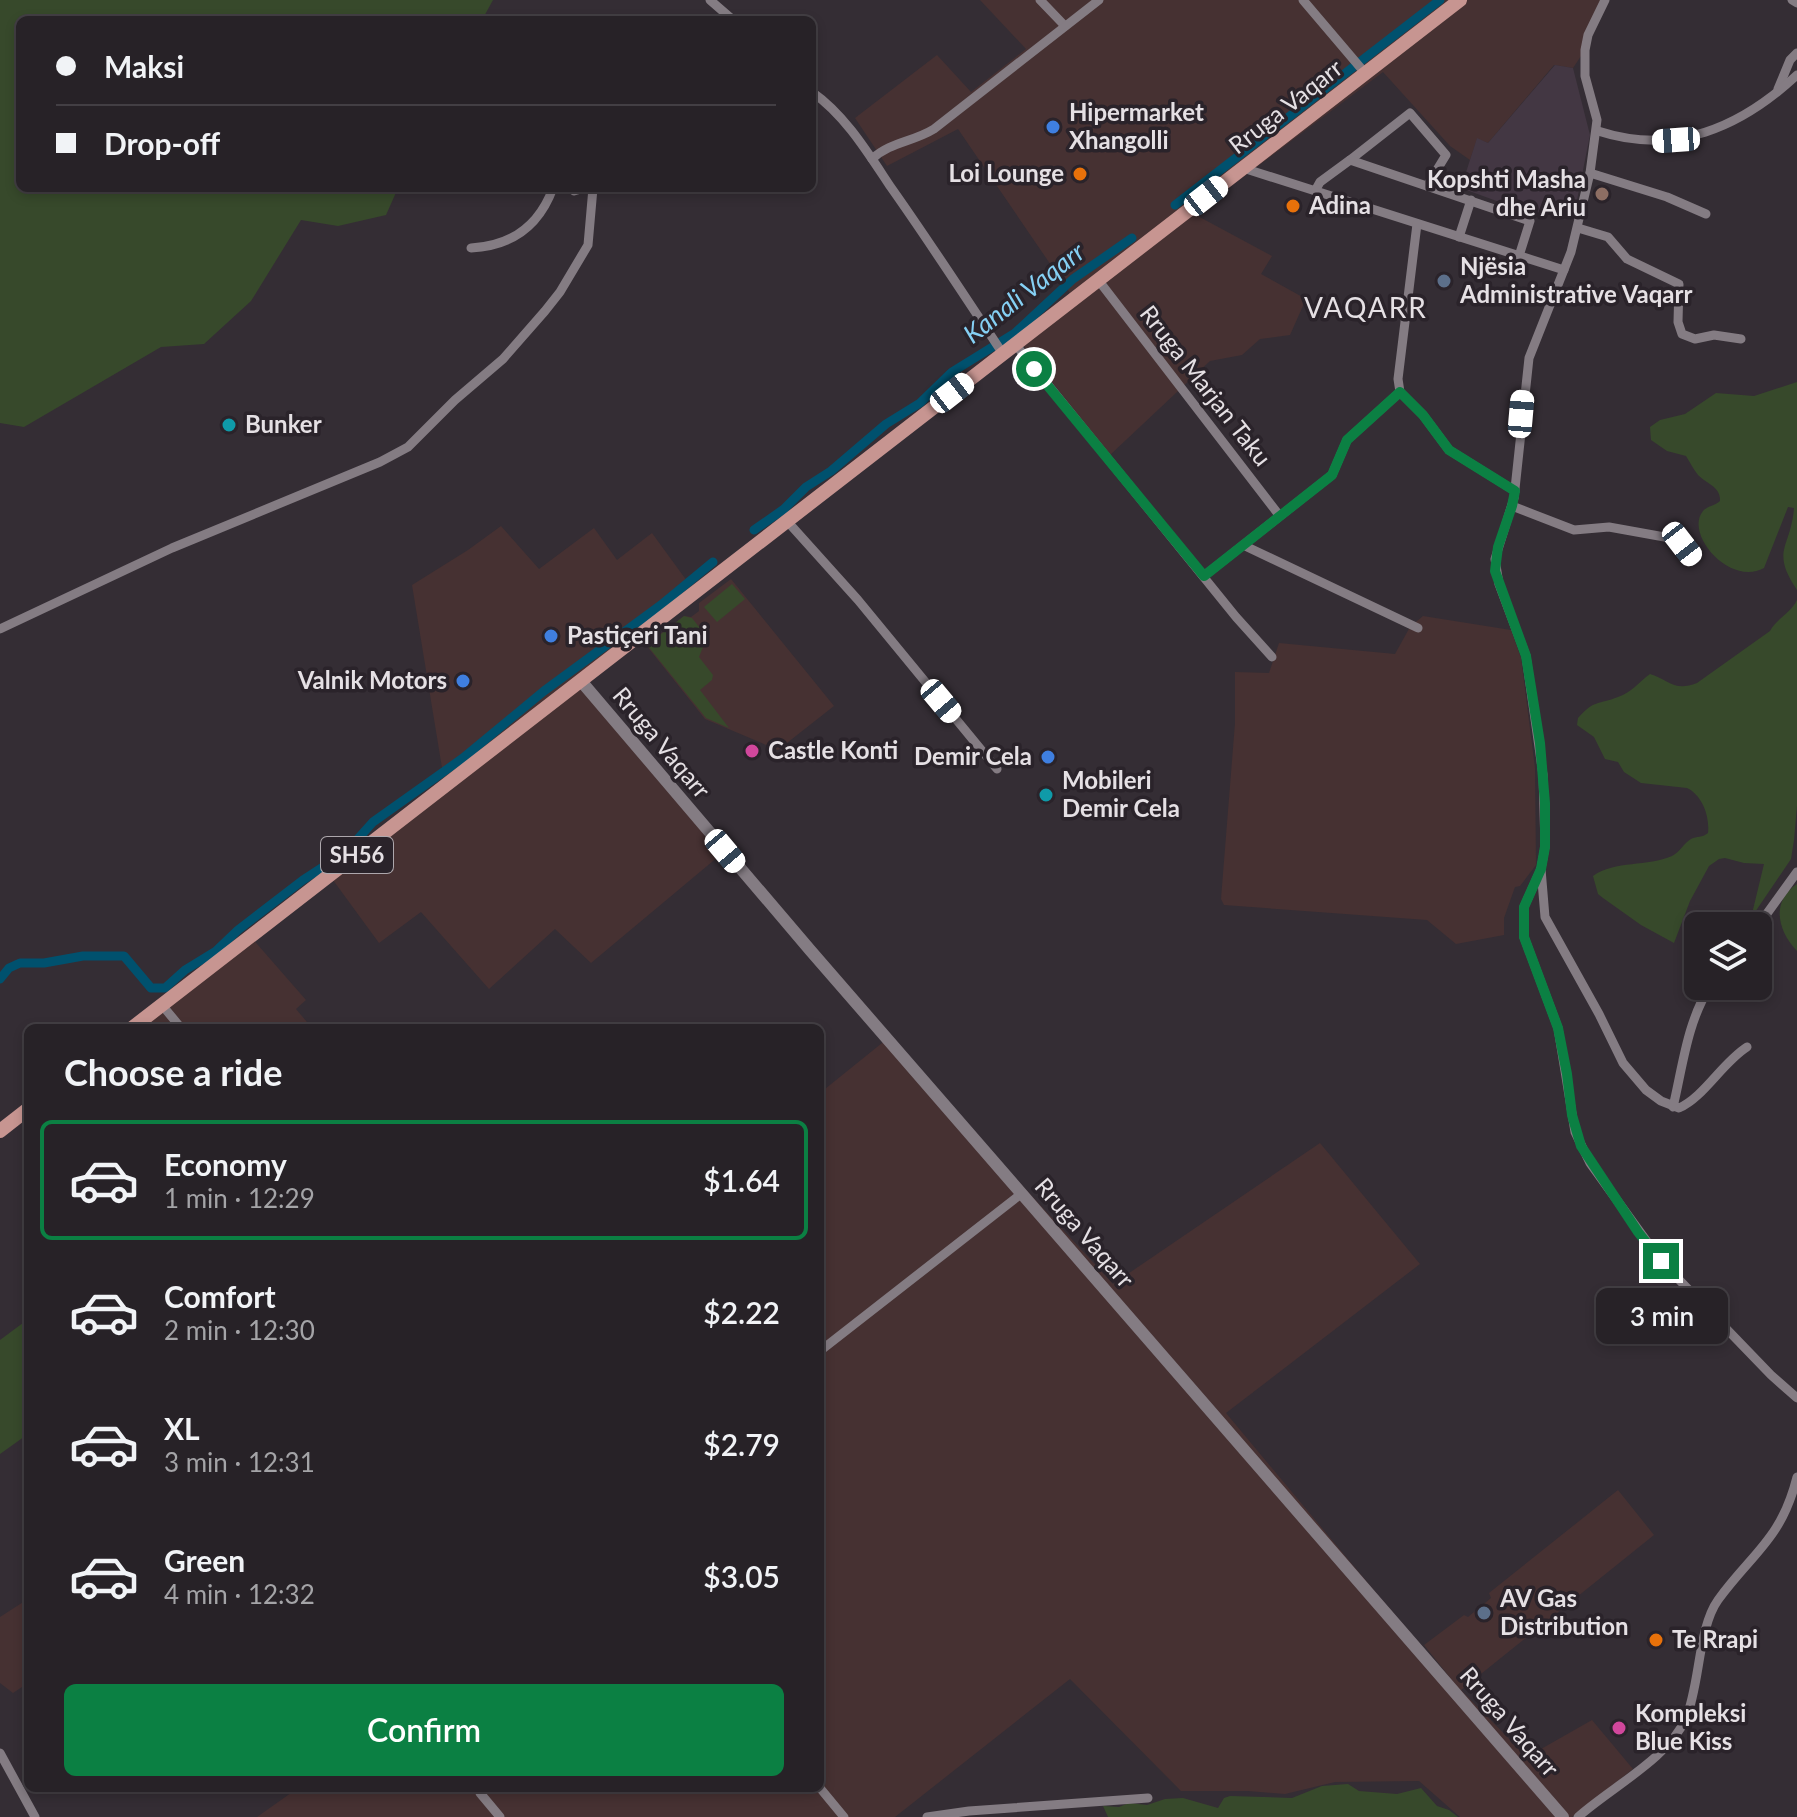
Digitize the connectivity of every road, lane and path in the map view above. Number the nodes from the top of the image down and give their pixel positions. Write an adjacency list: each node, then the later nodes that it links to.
1 (710, 0): 7 (street)
2 (1040, 0): 8 (street)
3 (1099, 0): 8 (street)
4 (1303, 0): 10 (street)
5 (1460, 0): 10 (main road, Rruga Vaqarr / SH56)
6 (1605, 0): 14 (street)
7 (728, 16)
8 (1065, 26): 15 (street)
9 (1797, 53): 12 (street)
10 (1360, 66): 17 (main road, Rruga Vaqarr / SH56)
11 (1797, 75): 12 (street)
12 (1777, 92): 14 (street)
13 (816, 95): 15 (street)
14 (1598, 131): 18 (street)
15 (872, 159): 34 (street)
16 (1350, 160): 19 (street); 19 (street); 20 (street)
17 (1243, 168): 20 (street); 31 (main road, Rruga Vaqarr / SH56)
18 (1590, 173): 24 (street); 26 (street)
19 (1427, 186): 23 (street)
20 (1315, 191): 25 (street)
21 (551, 192): 28 (street)
22 (593, 192): 44 (street)
23 (1471, 200): 27 (street); 29 (street)
24 (1706, 214)
25 (1417, 224): 27 (street); 35 (street)
26 (1578, 228): 30 (street); 32 (street)
27 (1459, 237): 29 (street)
28 (471, 248)
29 (1519, 256): 30 (street)
30 (1564, 270): 36 (street)
31 (1099, 281): 33 (main road, Rruga Vaqarr / SH56); 38 (street, Rruga Marjan Taku)
32 (1741, 339)
33 (1015, 344): 34 (main road, Rruga Vaqarr / SH56); 42 (street)
34 (998, 348): 39 (main road, Rruga Vaqarr / SH56)
35 (1400, 392): 36 (street); 38 (street)
36 (1515, 491): 37 (street)
37 (1512, 506): 41 (street); 48 (street)
38 (1279, 515): 40 (street)
39 (787, 521): 46 (main road, Rruga Vaqarr / SH56); 47 (street)
40 (1243, 545): 42 (street); 43 (street)
41 (1693, 558)
42 (1204, 576): 45 (street)
43 (1418, 628)
44 (0, 629)
45 (1272, 657)
46 (581, 681): 52 (main road, SH56); 59 (main road, Rruga Vaqarr)
47 (997, 769)
48 (1541, 869): 56 (street); 61 (street)
49 (1797, 872): 50 (street)
50 (1768, 912)
51 (1703, 1000): 56 (street)
52 (162, 1005): 53 (main road, SH56); 54 (street)
53 (137, 1024)
54 (178, 1024)
55 (1747, 1047): 56 (street)
56 (1673, 1107)
57 (24, 1112): 58 (main road)
58 (0, 1131)
59 (1021, 1194): 60 (street); 73 (main road, Rruga Vaqarr)
60 (824, 1348)
61 (1797, 1398)
62 (1797, 1477): 74 (street)
63 (0, 1753): 66 (street)
64 (823, 1792): 71 (street)
65 (480, 1793): 70 (street)
66 (22, 1798): 68 (street); 69 (street)
67 (1148, 1798): 72 (street)
68 (26, 1817)
69 (35, 1817)
70 (500, 1817)
71 (844, 1817)
72 (927, 1817)
73 (1563, 1817)
74 (1578, 1817)

